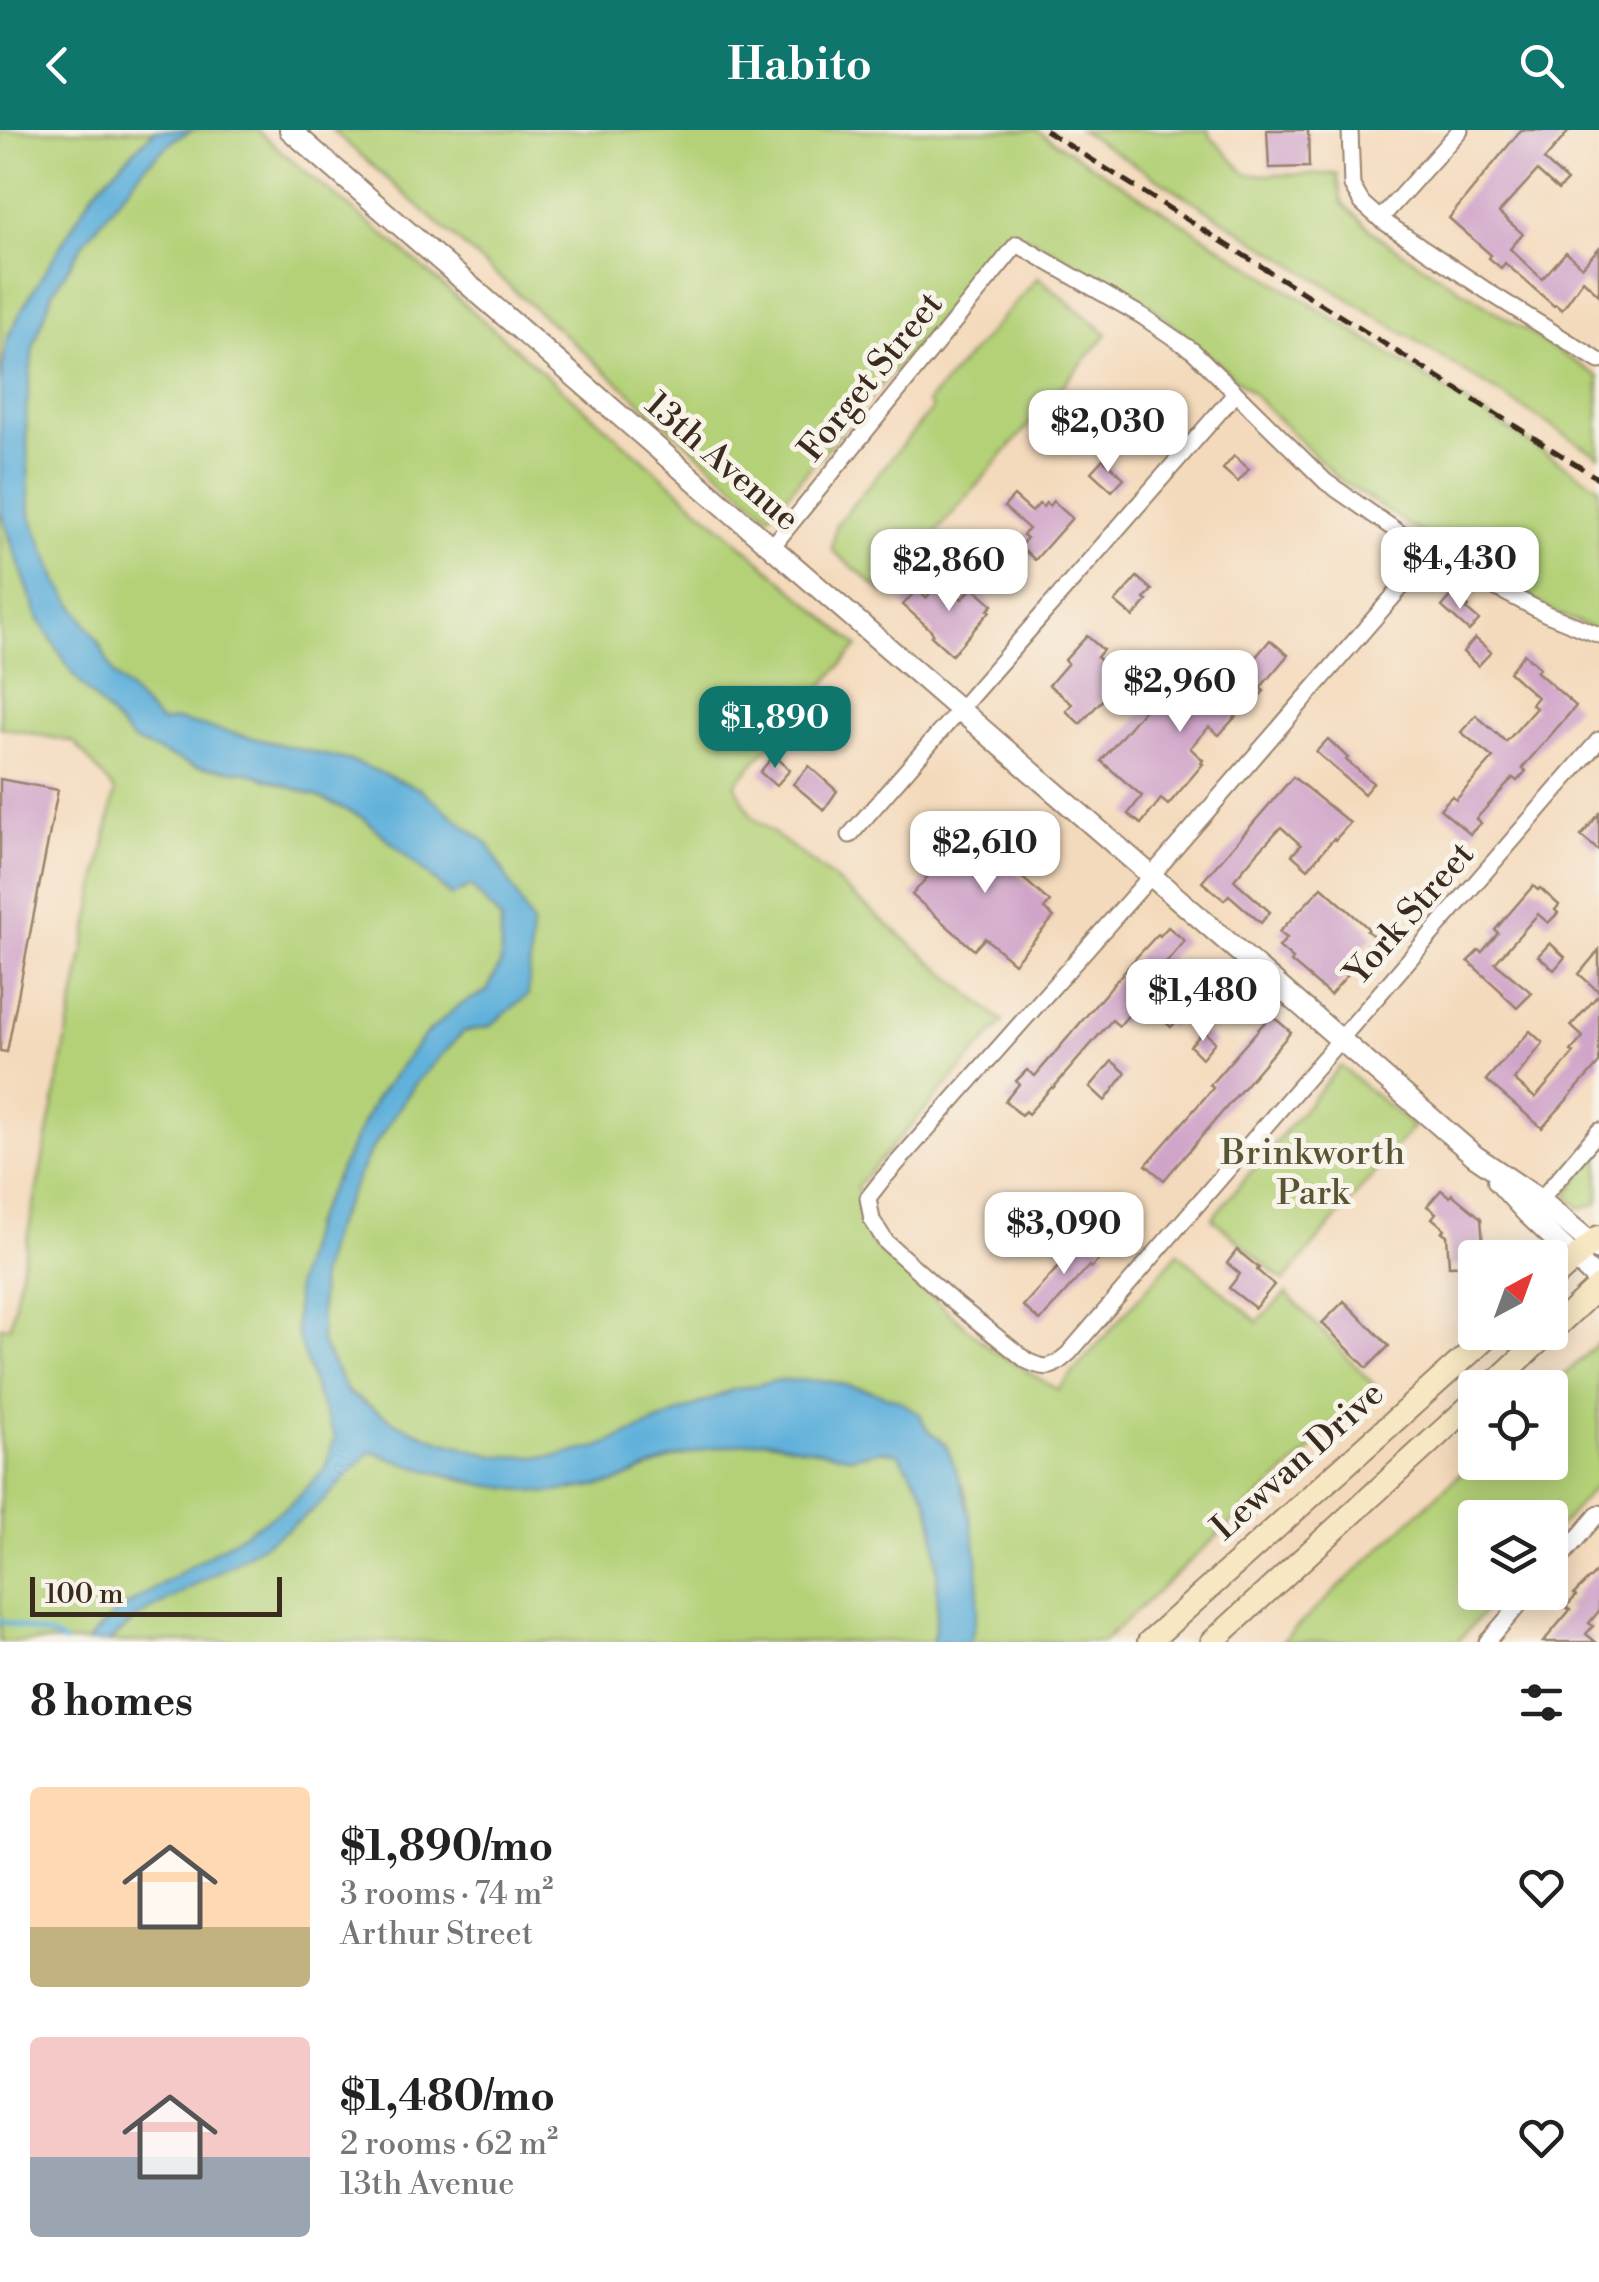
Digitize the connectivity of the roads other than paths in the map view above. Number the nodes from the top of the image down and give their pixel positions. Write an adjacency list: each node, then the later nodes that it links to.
1 (290, 130): 7 (street, 13th Avenue)
2 (1350, 130): 4 (street)
3 (1460, 130): 4 (street)
4 (1380, 219): 5 (street)
5 (1598, 359)
6 (1235, 394): 7 (street, Forget Street); 8 (street); 10 (street)
7 (771, 548): 10 (street, 13th Avenue)
8 (1430, 554): 9 (street); 13 (street)
9 (1599, 636)
10 (960, 711): 12 (street); 13 (street, 13th Avenue)
11 (1599, 740): 14 (street, York Street)
12 (850, 835)
13 (1151, 876): 14 (street, 13th Avenue); 14 (street, York Street)
14 (1341, 1040): 16 (street, 13th Avenue)
15 (1599, 1131): 17 (street)
16 (1475, 1156): 17 (street, 13th Avenue); 18 (street, 13th Avenue)
17 (1540, 1200): 18 (street, 13th Avenue)
18 (1591, 1248): 19 (main road); 20 (street, 13th Avenue)
19 (1568, 1267)
20 (1599, 1284): 21 (main road)
21 (1568, 1314)
22 (1473, 1350): 29 (main road, Lewvan Drive)
23 (1531, 1350): 24 (main road)
24 (1509, 1370)
25 (1458, 1417): 30 (main road)
26 (1599, 1514): 27 (street)
27 (1568, 1549)
28 (1515, 1610): 31 (street)
29 (1149, 1642)
30 (1212, 1642)
31 (1487, 1642)

